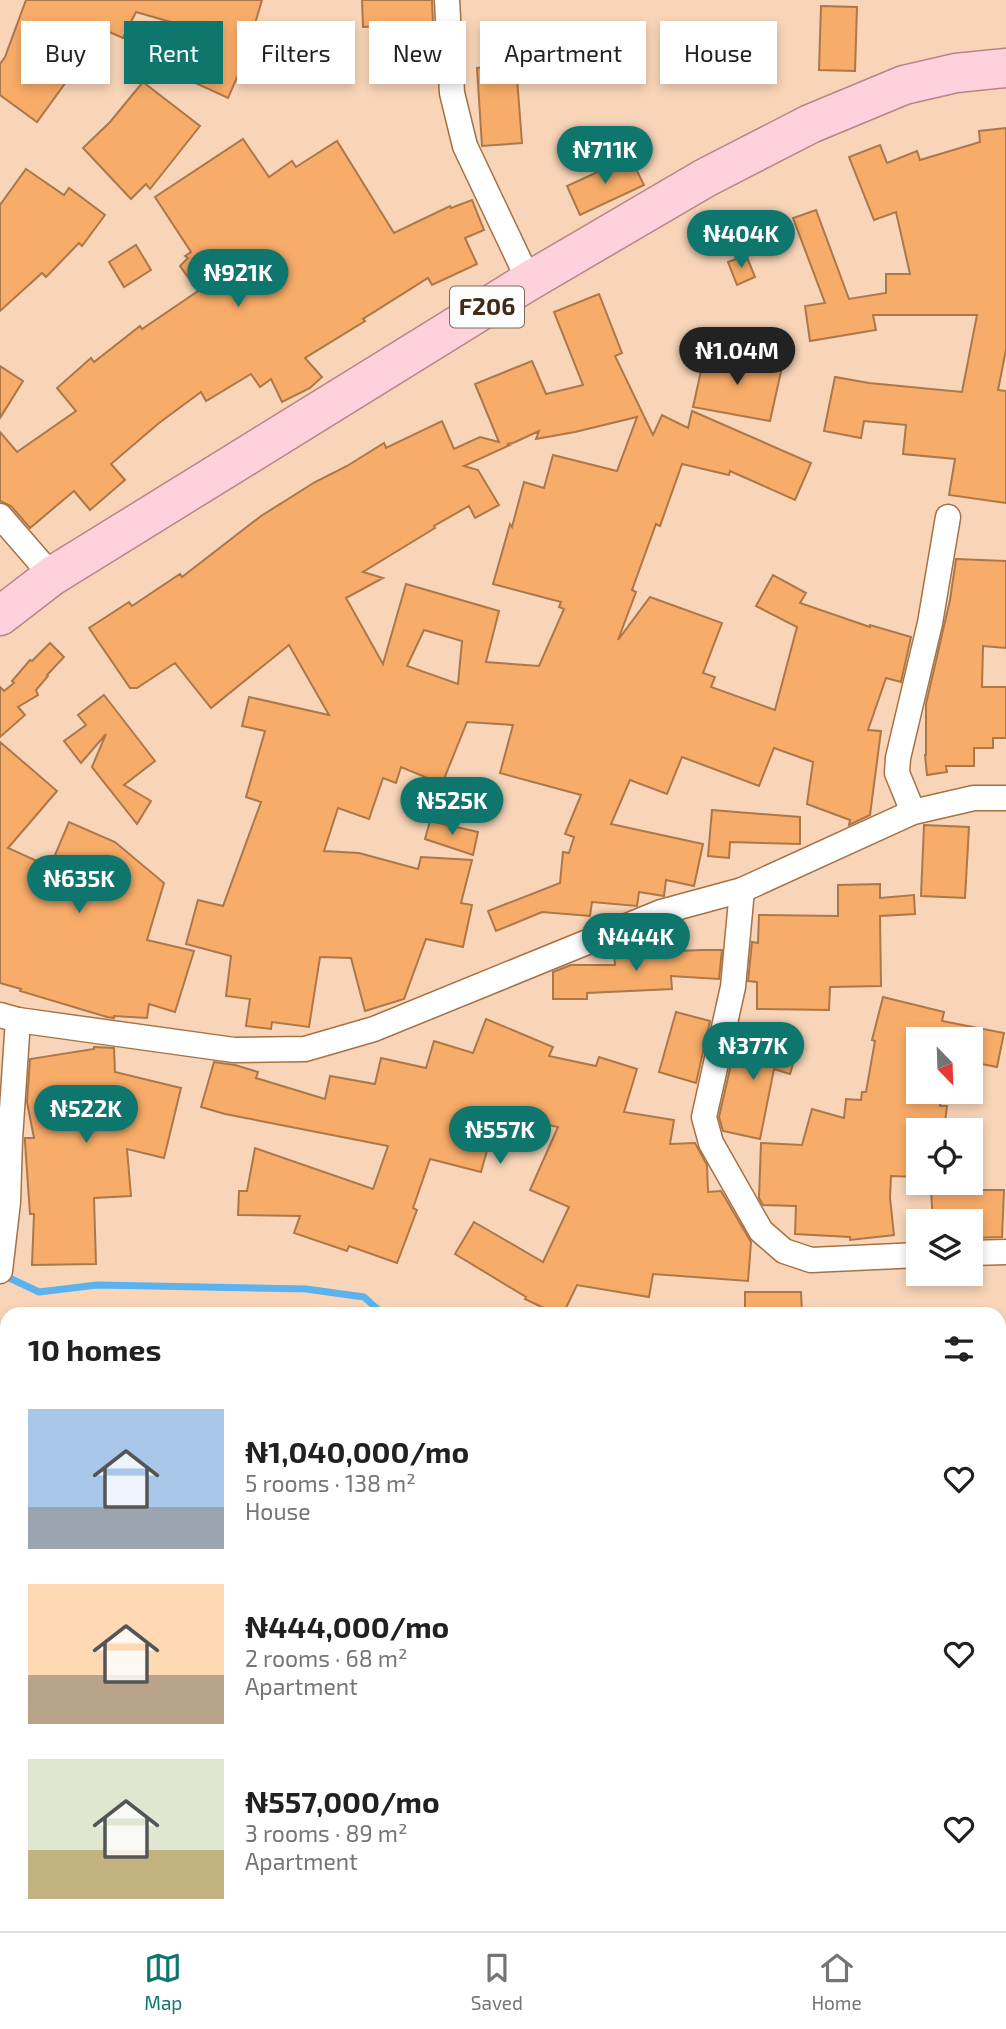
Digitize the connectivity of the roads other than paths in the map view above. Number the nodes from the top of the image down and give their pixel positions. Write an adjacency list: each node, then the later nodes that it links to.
1 (447, 0): 3 (street)
2 (1006, 68): 3 (main road, F206)
3 (529, 281): 6 (main road, F206)
4 (0, 516): 6 (street)
5 (948, 517): 9 (street)
6 (52, 576): 7 (main road, F206)
7 (0, 616)
8 (1006, 798): 9 (street)
9 (913, 812): 10 (street)
10 (741, 890): 11 (street); 14 (street)
11 (9, 1017): 15 (street)
12 (1006, 1252): 13 (street)
13 (983, 1253)
14 (906, 1255)
15 (0, 1271)

